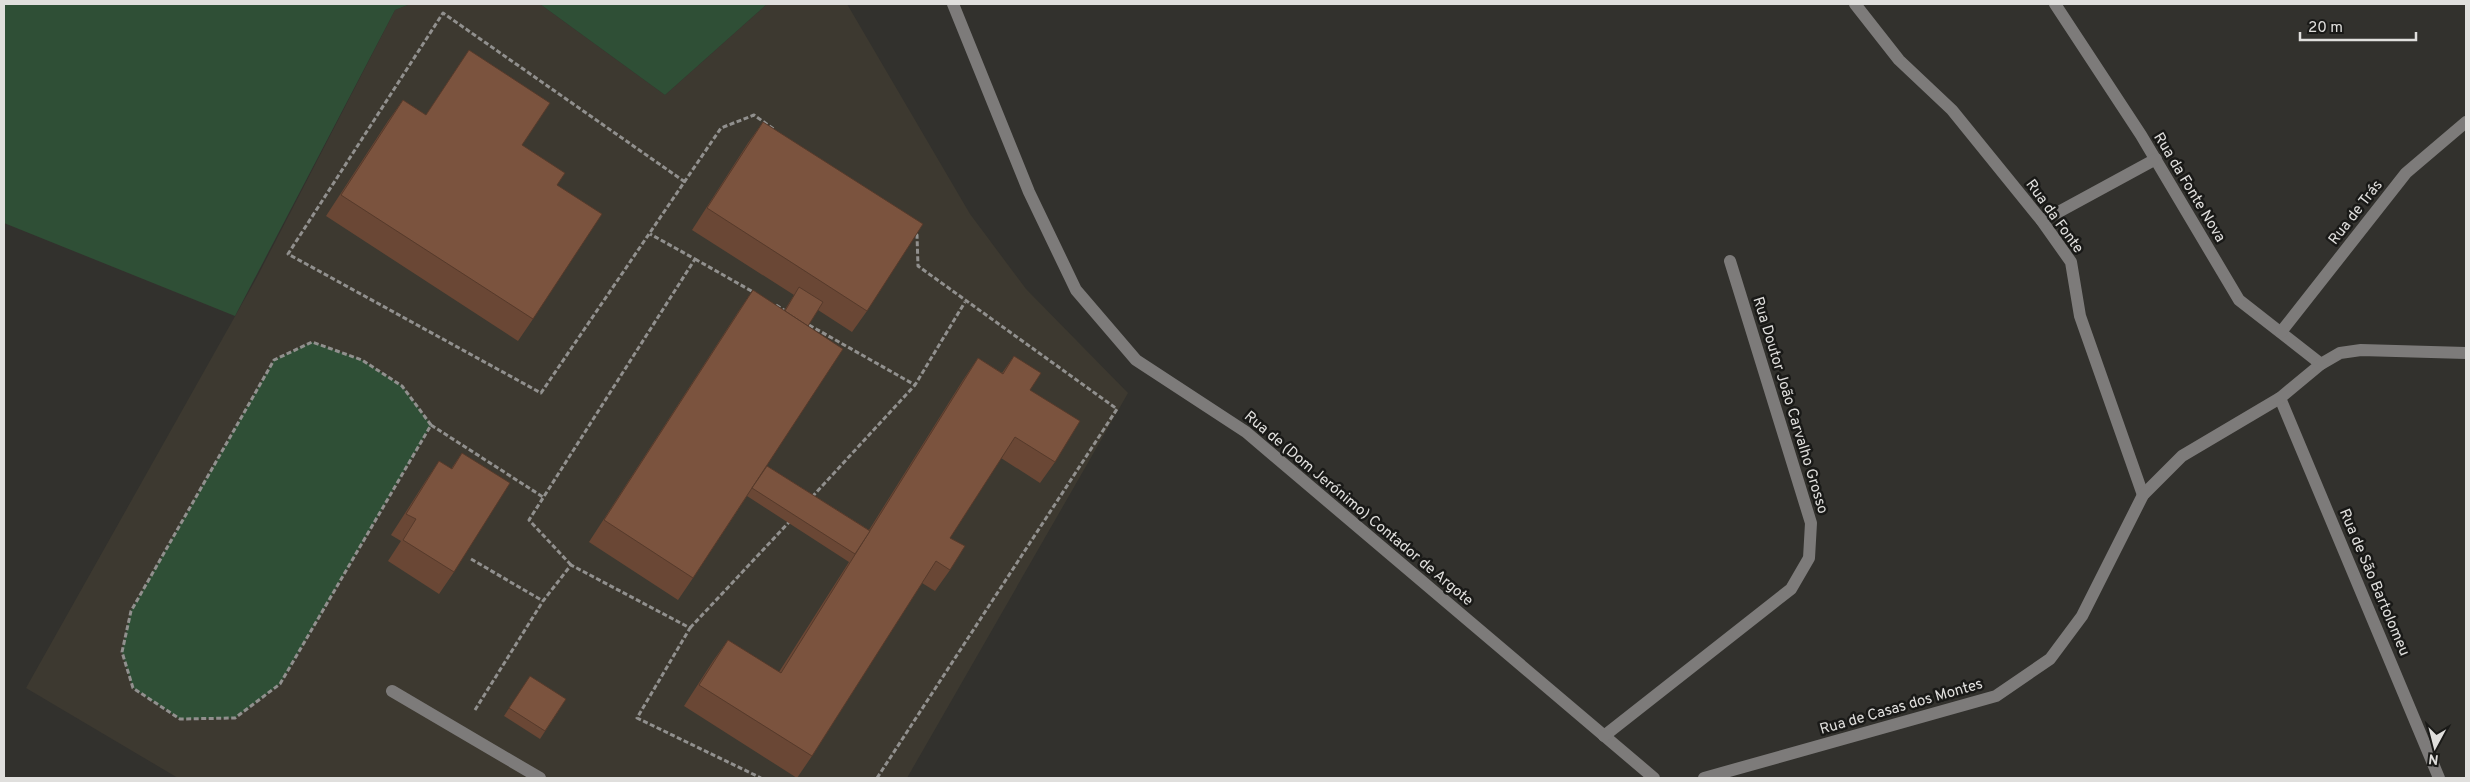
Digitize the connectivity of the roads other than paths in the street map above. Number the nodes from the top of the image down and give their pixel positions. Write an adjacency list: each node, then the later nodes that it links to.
1 (953, 4): 14 (street, Rua de (Dom Jerónimo) Contador de Argote)
2 (1855, 4): 6 (street, Rua da Fonte)
3 (2055, 4): 5 (street, Rua da Fonte Nova)
4 (2466, 122): 8 (street, Rua de Trás)
5 (2156, 159): 6 (street); 8 (street, Rua da Fonte Nova)
6 (2042, 221): 12 (street, Rua da Fonte)
7 (1730, 261): 14 (street, Rua Doutor João Carvalho Grosso)
8 (2281, 332): 10 (street, Rua da Fonte Nova)
9 (2466, 353): 10 (street, Rua de Casas dos Montes)
10 (2321, 364): 11 (street, Rua de Casas dos Montes)
11 (2280, 398): 12 (street, Rua de Casas dos Montes); 18 (street, Rua de São Bartolomeu)
12 (2143, 495): 17 (street, Rua de Casas dos Montes)
13 (392, 691): 15 (street)
14 (1604, 736): 16 (street, Rua de (Dom Jerónimo) Contador de Argote)
15 (540, 778)
16 (1654, 778)
17 (1704, 778)
18 (2439, 778)

